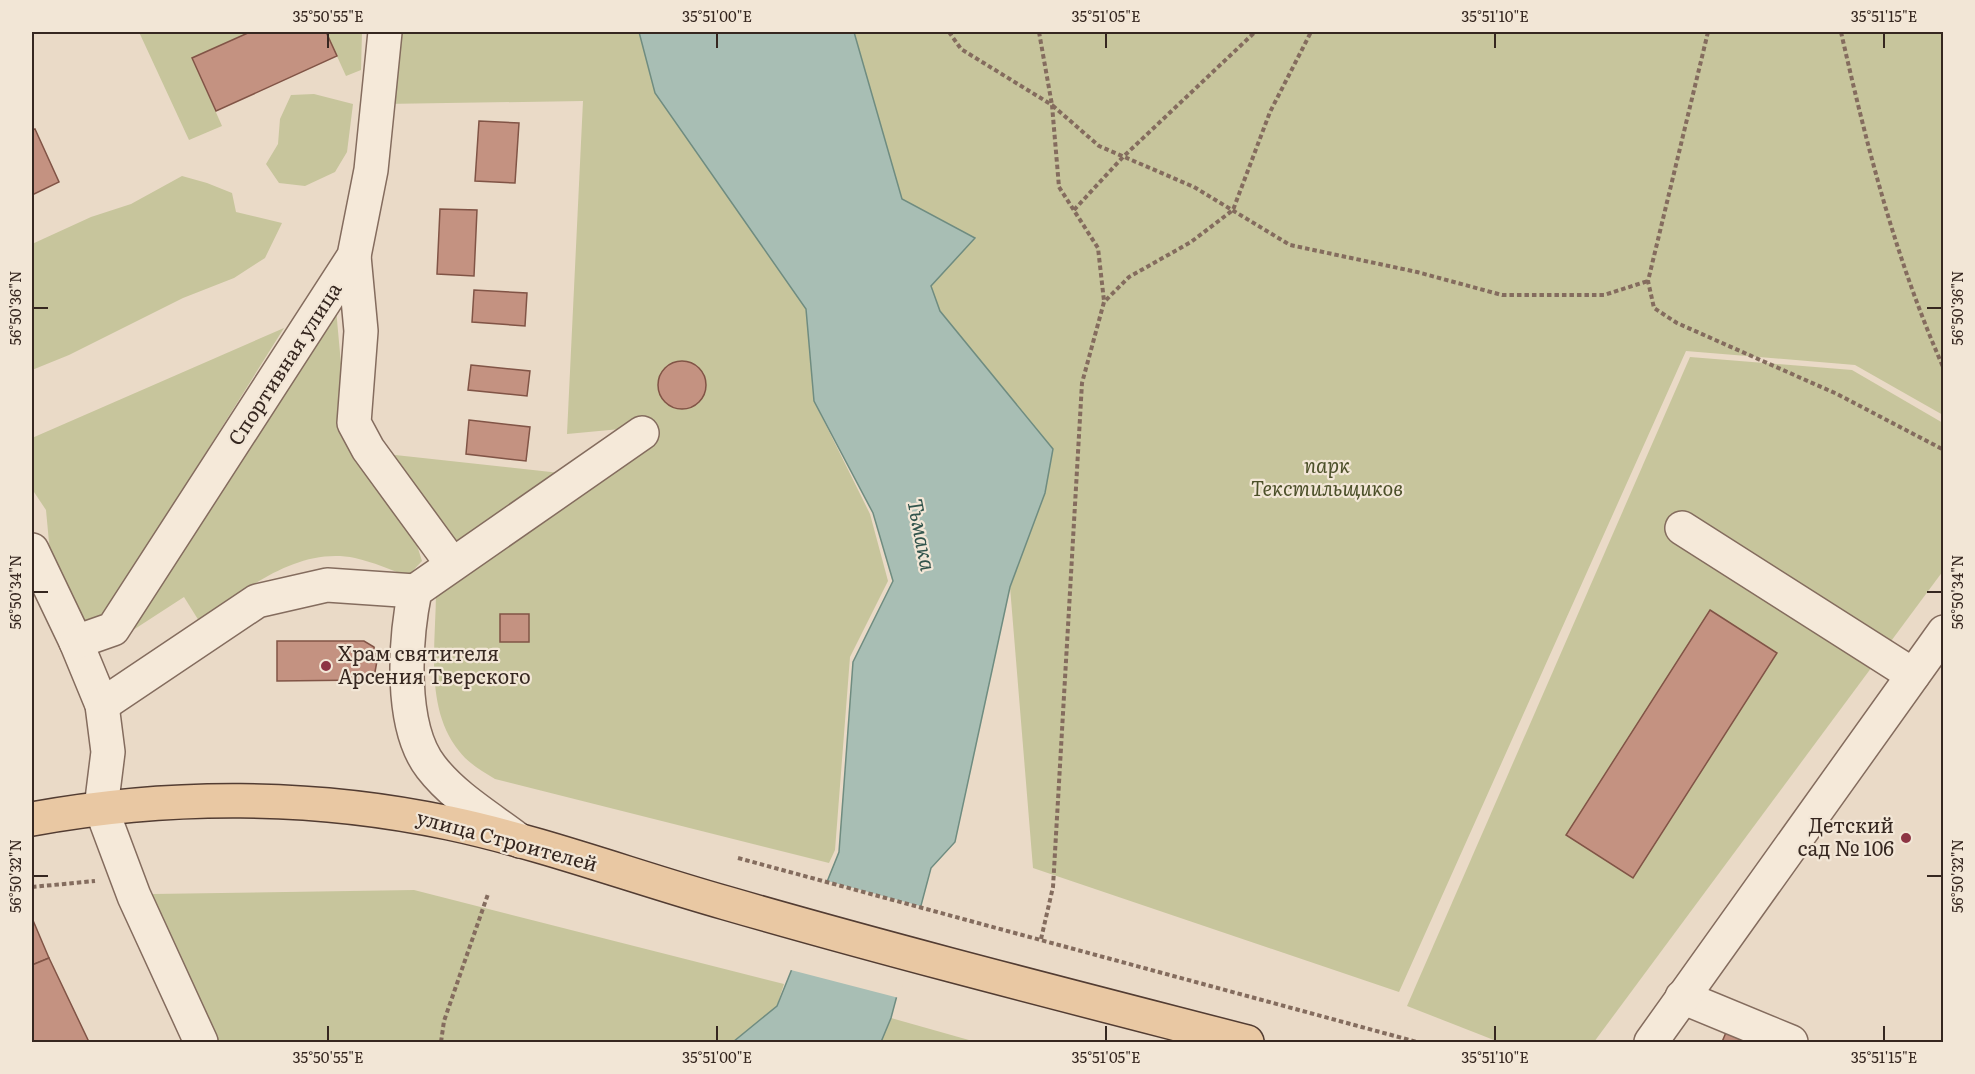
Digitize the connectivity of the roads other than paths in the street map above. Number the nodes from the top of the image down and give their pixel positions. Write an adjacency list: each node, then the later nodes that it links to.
1 (385, 32): 2 (street, Спортивная улица)
2 (354, 256): 6 (street); 9 (street, Спортивная улица)
3 (642, 434): 6 (street)
4 (1682, 528): 10 (street)
5 (32, 550): 9 (street)
6 (452, 564): 7 (street)
7 (415, 591): 11 (street); 14 (street)
8 (1944, 632): 10 (street)
9 (76, 642): 11 (street)
10 (1913, 675): 15 (street)
11 (102, 705): 12 (street)
12 (101, 808): 13 (main road, улица Строителей); 14 (main road, улица Строителей); 16 (street)
13 (32, 819)
14 (520, 841): 17 (main road, улица Строителей)
15 (1682, 997): 18 (street); 19 (street)
16 (201, 1042)
17 (1247, 1042)
18 (1651, 1042)
19 (1791, 1042)

